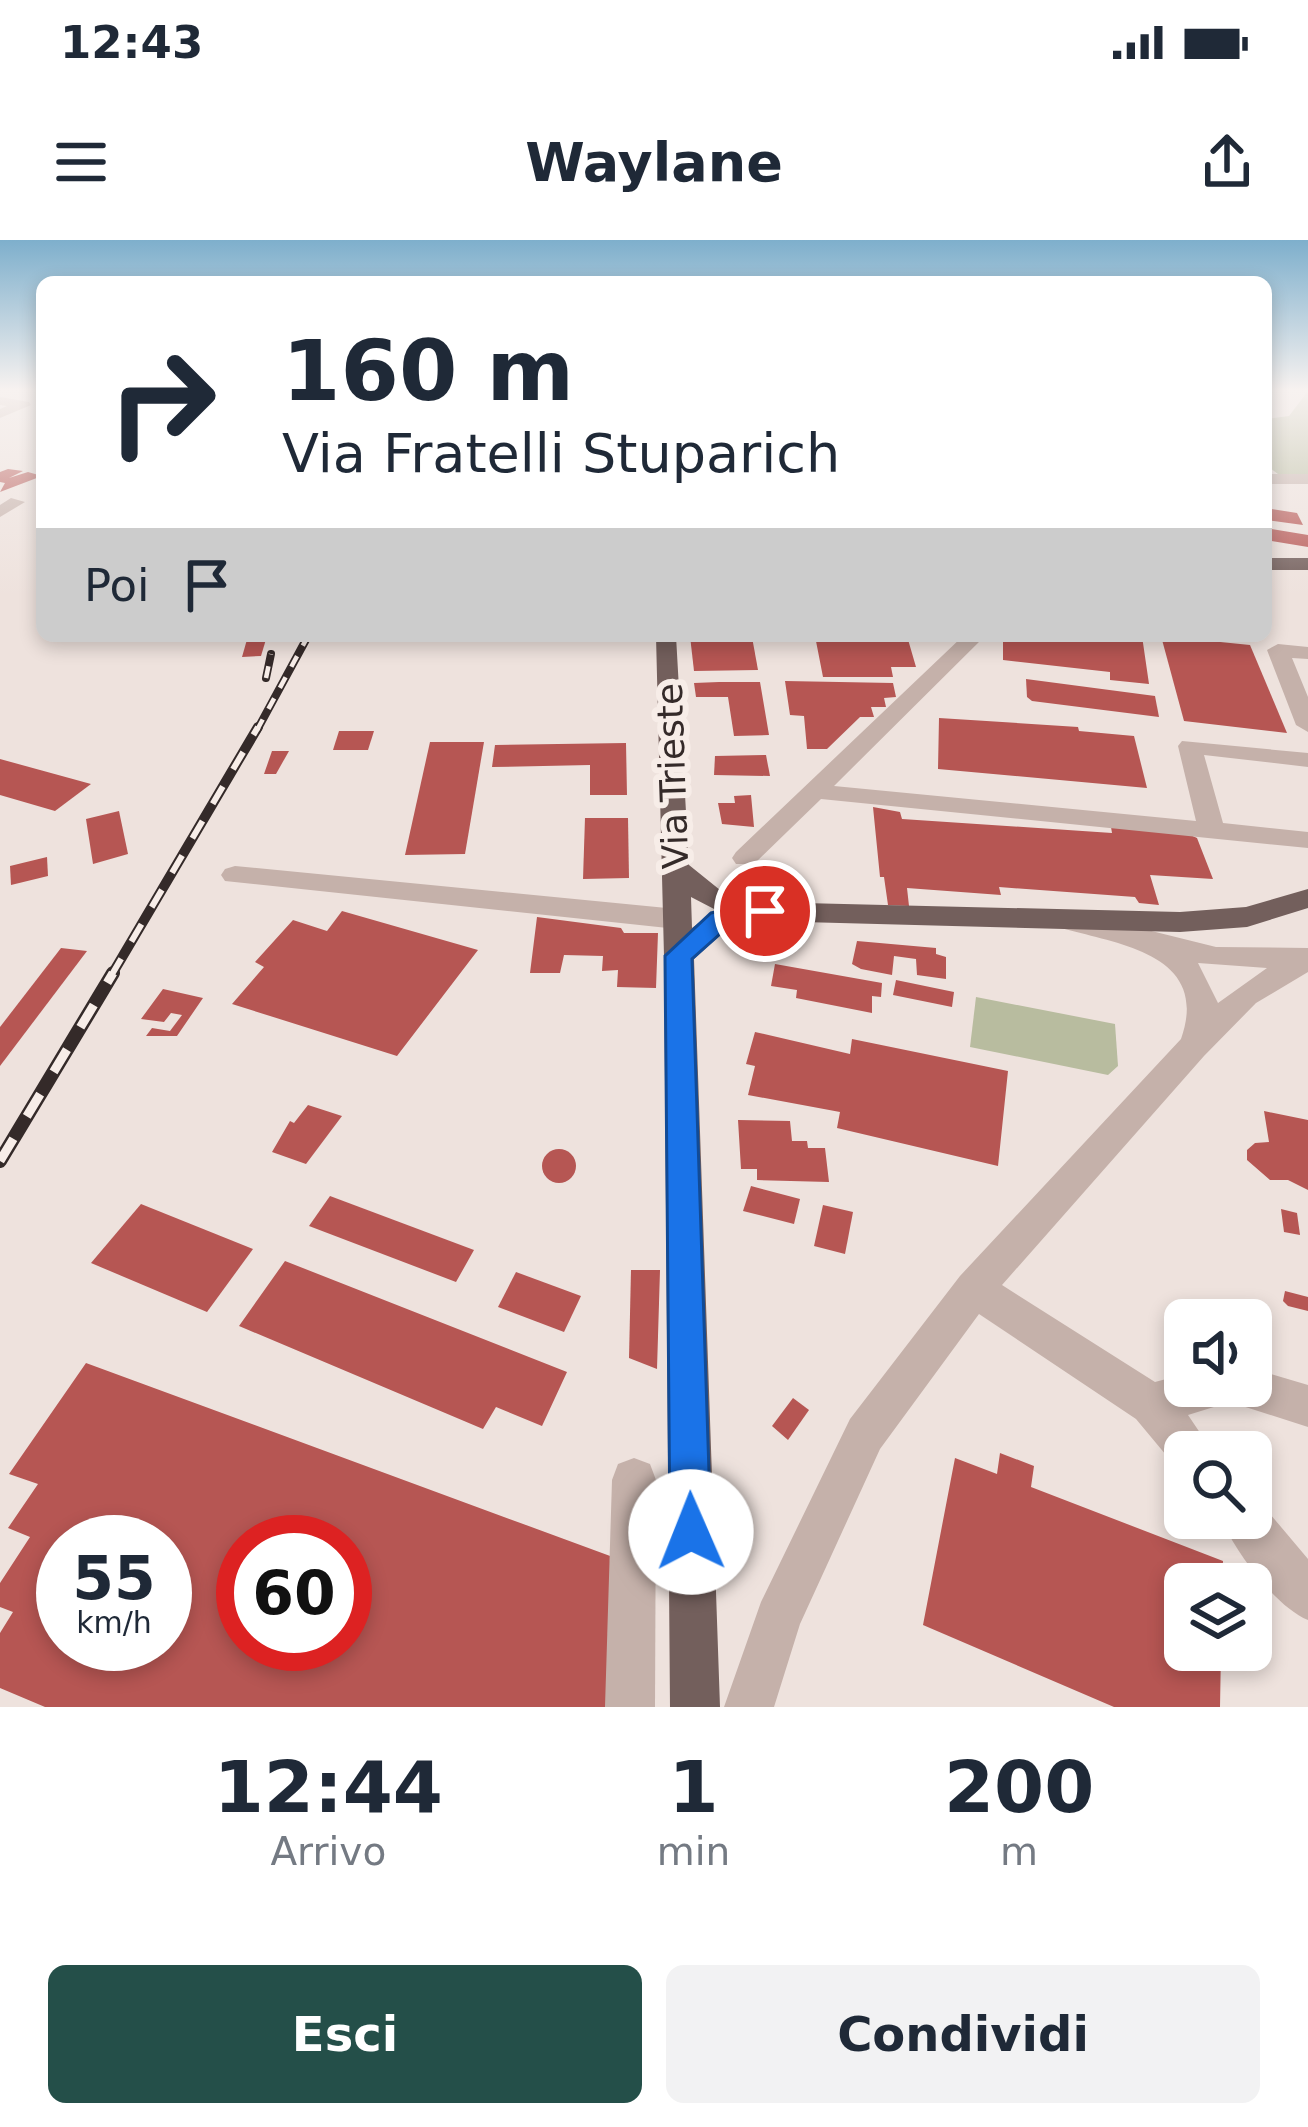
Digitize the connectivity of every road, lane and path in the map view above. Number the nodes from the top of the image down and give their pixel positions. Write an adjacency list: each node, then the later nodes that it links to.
1 (1272, 479): 2 (street)
2 (1308, 479)
3 (1308, 564): 4 (main road)
4 (1272, 565)
5 (666, 642): 14 (main road, Via Trieste)
6 (969, 642): 10 (street)
7 (1308, 653): 8 (street)
8 (1308, 725)
9 (1308, 760): 11 (street)
10 (822, 783): 11 (street); 13 (street)
11 (1209, 821): 12 (street)
12 (1308, 840)
13 (745, 858)
14 (676, 868): 17 (main road); 19 (main road, Via Trieste)
15 (236, 875): 19 (street)
16 (1308, 898): 20 (main road)
17 (765, 911): 18 (main road); 20 (main road)
18 (721, 919): 19 (main road); 22 (main road)
19 (677, 920): 22 (main road, Via Trieste)
20 (1065, 920): 21 (street)
21 (1142, 938): 23 (street); 24 (street)
22 (679, 956): 35 (main road, Via Trieste)
23 (1308, 958): 24 (street)
24 (1193, 1047): 25 (street)
25 (974, 1289): 28 (street); 36 (street)
26 (1272, 1395): 29 (street)
27 (1164, 1401): 28 (street)
28 (1151, 1404): 30 (street)
29 (1308, 1406)
30 (1174, 1431)
31 (634, 1480): 34 (street)
32 (1261, 1539): 33 (street)
33 (1308, 1596)
34 (630, 1707)
35 (695, 1707)
36 (749, 1707)

